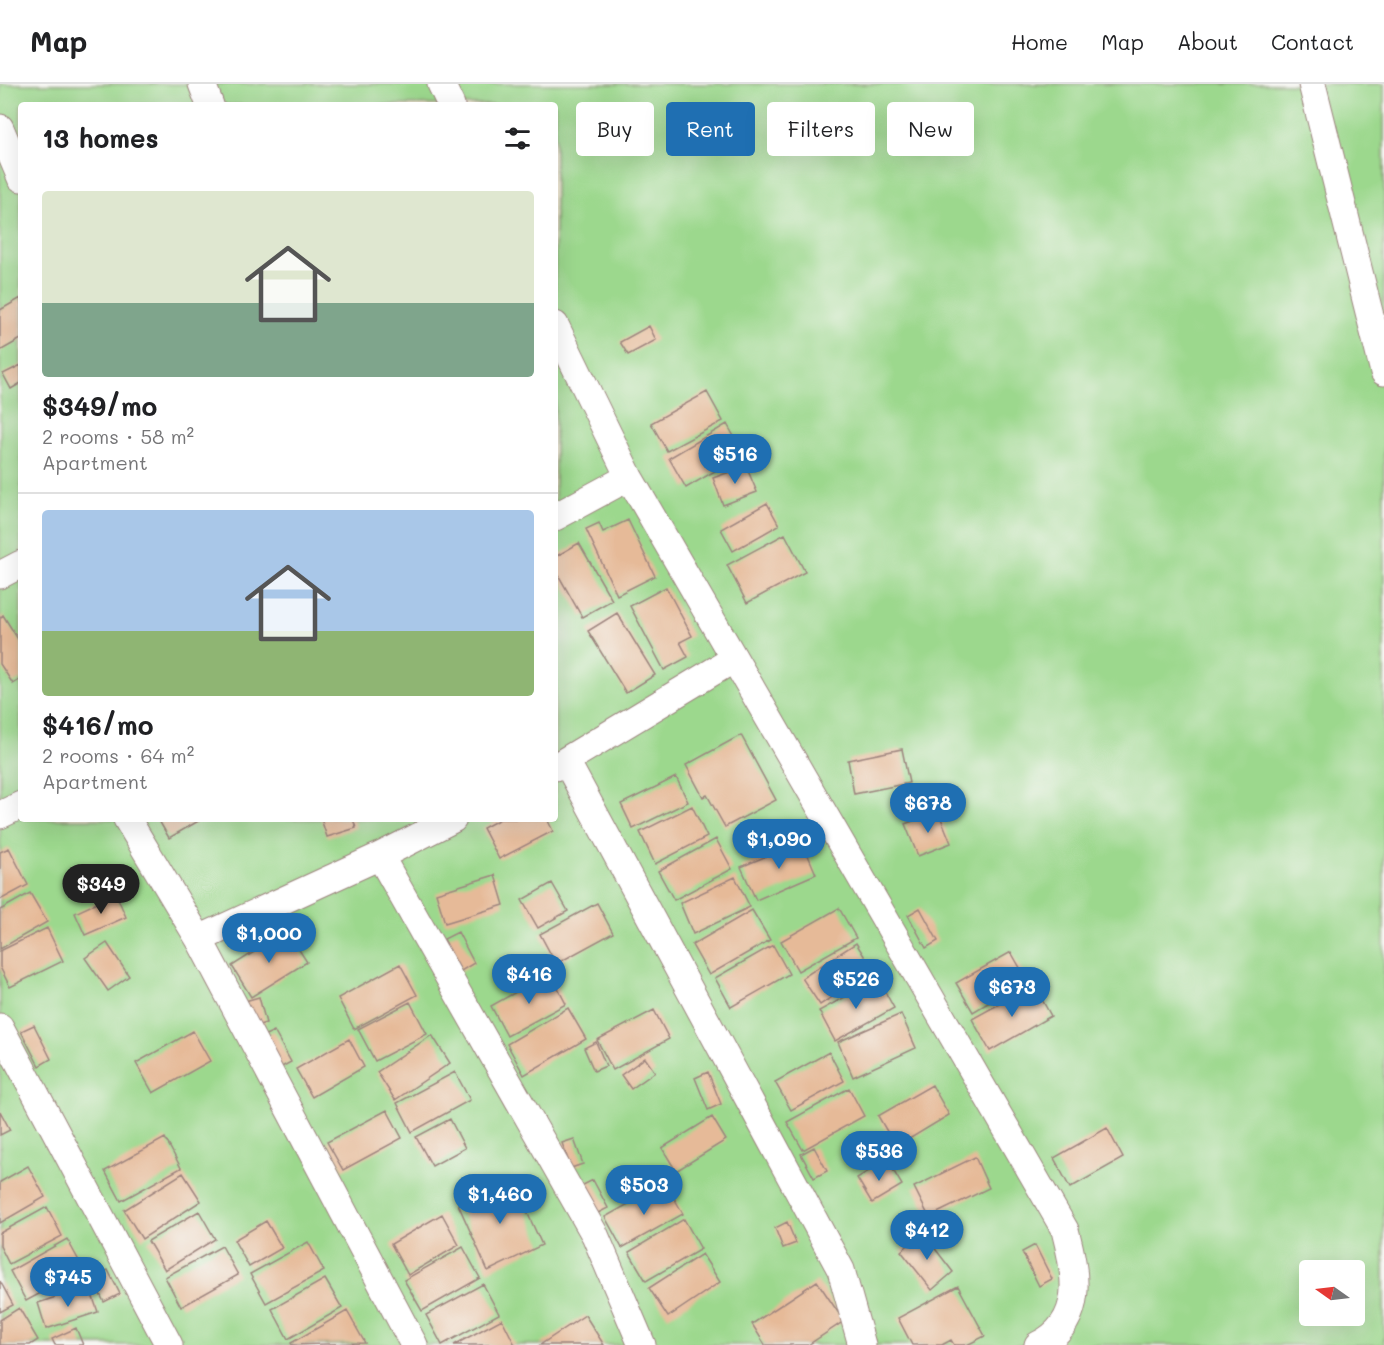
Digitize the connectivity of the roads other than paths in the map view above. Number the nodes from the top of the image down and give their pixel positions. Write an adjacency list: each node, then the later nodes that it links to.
1 (201, 84): 4 (street)
2 (441, 84): 5 (street)
3 (1312, 84): 8 (street)
4 (209, 102)
5 (450, 102)
6 (0, 128): 7 (street)
7 (18, 171)
8 (1376, 305): 10 (street)
9 (558, 331): 11 (street)
10 (1384, 372)
11 (629, 477): 12 (street); 15 (street)
12 (558, 515)
13 (18, 566): 14 (street)
14 (0, 575)
15 (734, 659): 16 (street); 28 (street)
16 (560, 764): 27 (street)
17 (18, 806): 18 (street)
18 (0, 815)
19 (129, 822): 22 (street)
20 (447, 822): 21 (street)
21 (380, 856): 22 (street); 26 (street)
22 (199, 939): 25 (street)
23 (0, 1027): 24 (street)
24 (169, 1345)
25 (414, 1345)
26 (642, 1345)
27 (862, 1345)
28 (1038, 1345)

